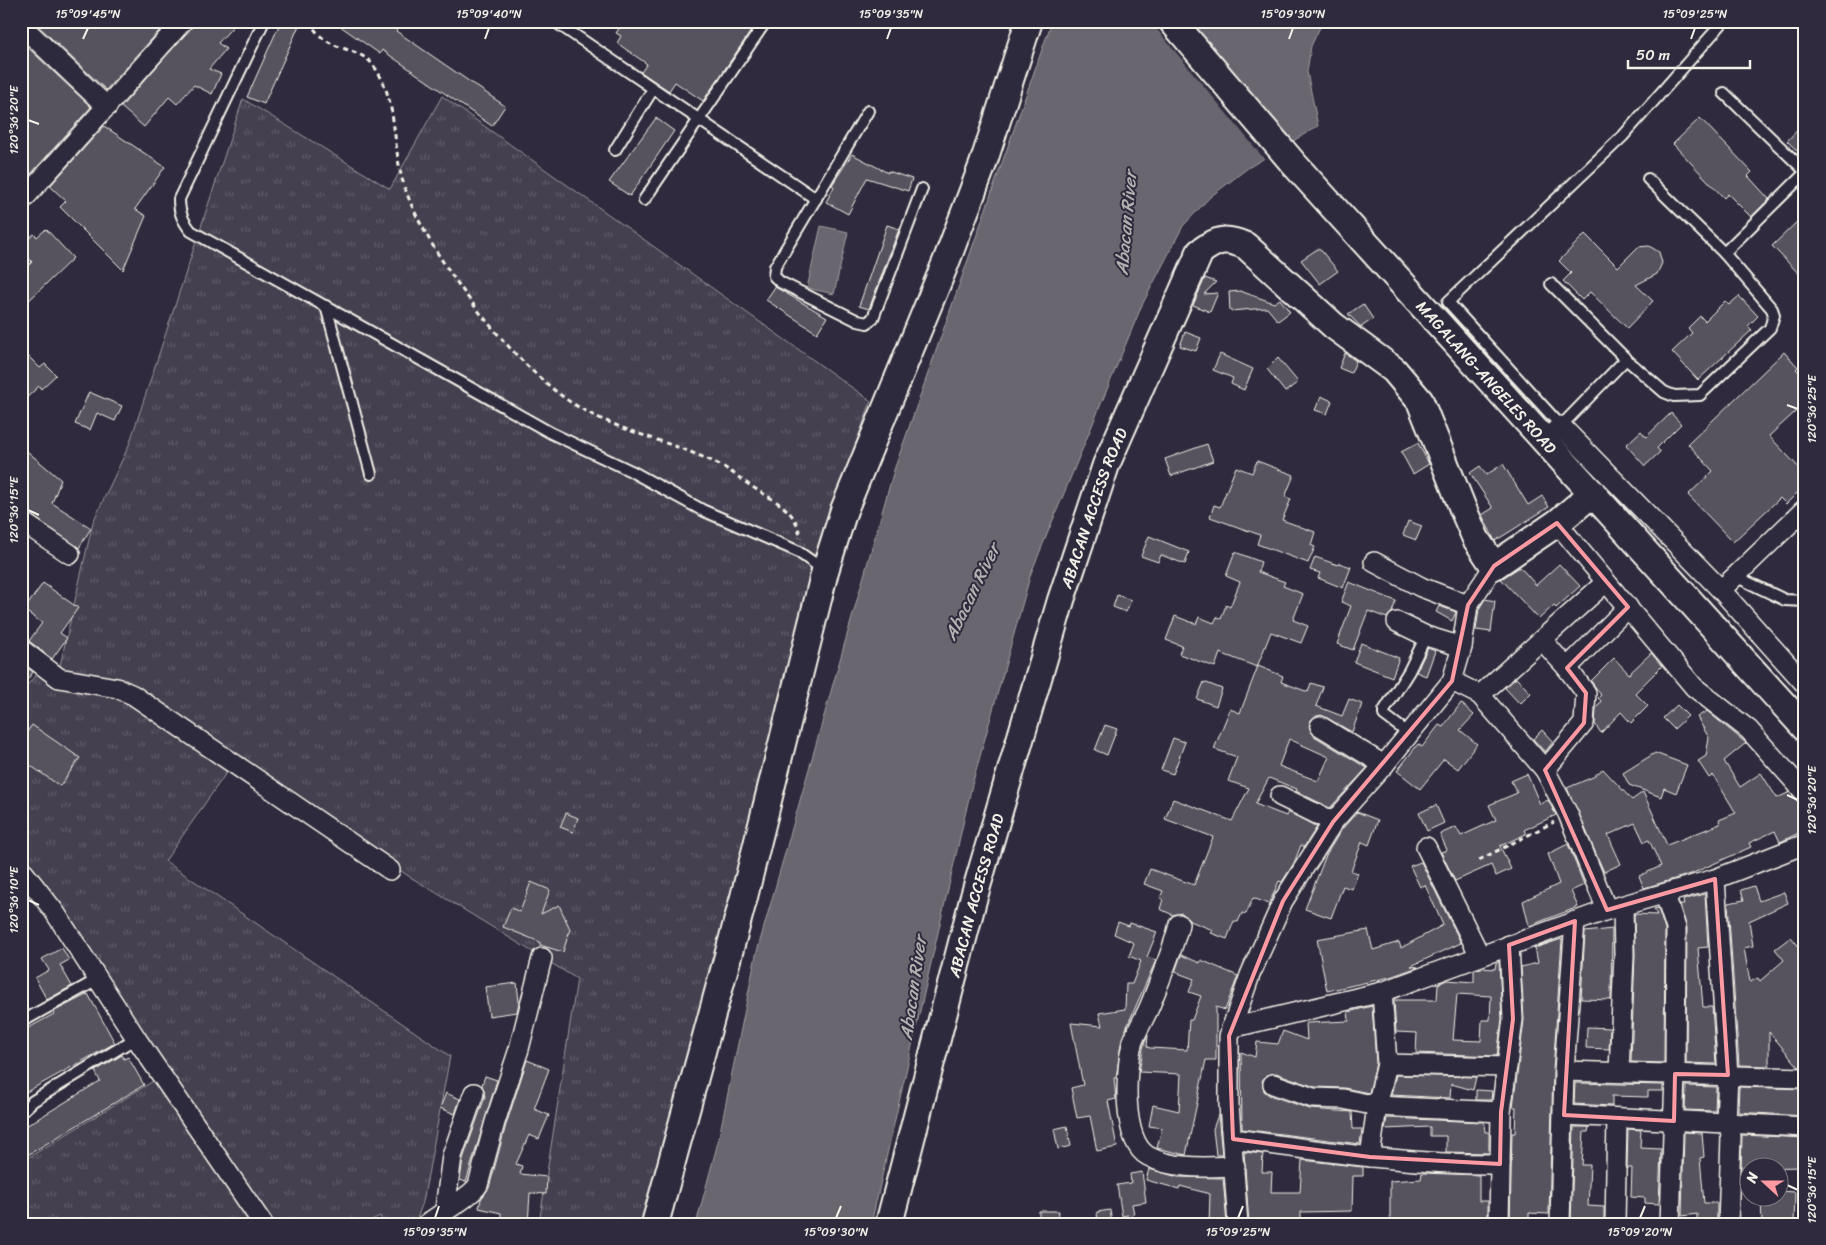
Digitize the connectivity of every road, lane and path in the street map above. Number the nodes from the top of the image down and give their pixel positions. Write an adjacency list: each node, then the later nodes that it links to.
1 (183, 21): 12 (street)
2 (264, 21): 24 (lane)
3 (309, 21): 32 (path)
4 (554, 21): 10 (lane)
5 (766, 21): 14 (lane)
6 (1029, 21): 36 (street)
7 (1172, 21): 26 (street, MAGALANG-ANGELES ROAD)
8 (1724, 21): 26 (lane)
9 (21, 25): 12 (street)
10 (653, 90): 14 (lane); 15 (lane)
11 (1724, 92): 16 (lane)
12 (107, 107): 21 (street)
13 (868, 111): 19 (lane)
14 (699, 121): 19 (lane); 20 (lane)
15 (615, 150)
16 (1805, 172): 22 (lane)
17 (1648, 179): 22 (lane)
18 (922, 189): 19 (lane)
19 (816, 199)
20 (644, 200)
21 (21, 202)
22 (1724, 253): 25 (lane)
23 (1551, 284): 25 (lane)
24 (326, 306): 27 (lane); 32 (lane)
25 (1626, 359): 26 (lane)
26 (1553, 433): 28 (street, MAGALANG-ANGELES ROAD); 39 (street)
27 (371, 474)
28 (1592, 493): 31 (street); 53 (street, MAGALANG-ANGELES ROAD)
29 (1805, 510): 37 (street)
30 (21, 522): 33 (street)
31 (1557, 523): 35 (street); 38 (street)
32 (797, 551): 36 (lane)
33 (70, 554)
34 (1374, 562): 41 (street)
35 (1494, 566): 41 (street); 104 (street, ABACAN ACCESS ROAD)
36 (825, 571): 103 (street)
37 (1737, 577): 39 (street); 40 (lane)
38 (1606, 582): 42 (street); 45 (street)
39 (1721, 590): 50 (street)
40 (1805, 601)
41 (1468, 605): 46 (street)
42 (1628, 607): 48 (street); 57 (street)
43 (1397, 622): 44 (street)
44 (1426, 636): 46 (street); 54 (lane)
45 (1542, 640): 48 (street); 51 (street)
46 (1462, 647): 49 (street)
47 (21, 649): 65 (street)
48 (1567, 668): 56 (street)
49 (1452, 681): 51 (street); 54 (street)
50 (1805, 684)
51 (1480, 695): 56 (street)
52 (1320, 726): 55 (street)
53 (1805, 728)
54 (1408, 733): 55 (street)
55 (1384, 765): 60 (street)
56 (1545, 770): 59 (street)
57 (1805, 793)
58 (1280, 796): 60 (street)
59 (1568, 814): 63 (path); 68 (street)
60 (1333, 822): 77 (street)
61 (1805, 844): 66 (street)
62 (1426, 847): 72 (street)
63 (1479, 860)
64 (21, 869): 74 (street)
65 (390, 870)
66 (1715, 879): 67 (street); 84 (street)
67 (1665, 895): 68 (street); 83 (street)
68 (1615, 908): 69 (street); 82 (street)
69 (1575, 921): 71 (street); 81 (street)
70 (1179, 924): 99 (street)
71 (1510, 945): 72 (street); 80 (street)
72 (1480, 956): 75 (street)
73 (542, 958): 100 (street)
74 (97, 980): 76 (lane); 78 (street)
75 (1382, 992): 77 (street); 79 (street)
76 (21, 1022)
77 (1231, 1028): 96 (street)
78 (136, 1038): 89 (lane); 101 (street)
79 (1387, 1064): 80 (street); 88 (street)
80 (1507, 1067): 90 (street)
81 (1564, 1071): 82 (street); 91 (street)
82 (1620, 1072): 83 (street)
83 (1675, 1074): 84 (street); 93 (street)
84 (1728, 1075): 85 (street); 94 (street)
85 (1804, 1078)
86 (1273, 1084): 88 (street)
87 (474, 1093): 100 (street)
88 (1377, 1106): 90 (street); 97 (street)
89 (21, 1112)
90 (1501, 1112): 98 (street)
91 (1564, 1115): 92 (street); 107 (street)
92 (1617, 1118): 93 (street); 108 (street)
93 (1674, 1121): 94 (street); 109 (street)
94 (1726, 1122): 95 (street); 110 (street)
95 (1805, 1127)
96 (1233, 1139): 97 (street); 99 (street)
97 (1370, 1157): 98 (street)
98 (1500, 1164): 106 (street)
99 (1235, 1166): 105 (street)
100 (445, 1210): 102 (street)
101 (263, 1224)
102 (426, 1224)
103 (655, 1224)
104 (889, 1224)
105 (1238, 1224)
106 (1499, 1224)
107 (1560, 1224)
108 (1615, 1224)
109 (1670, 1224)
110 (1728, 1224)

